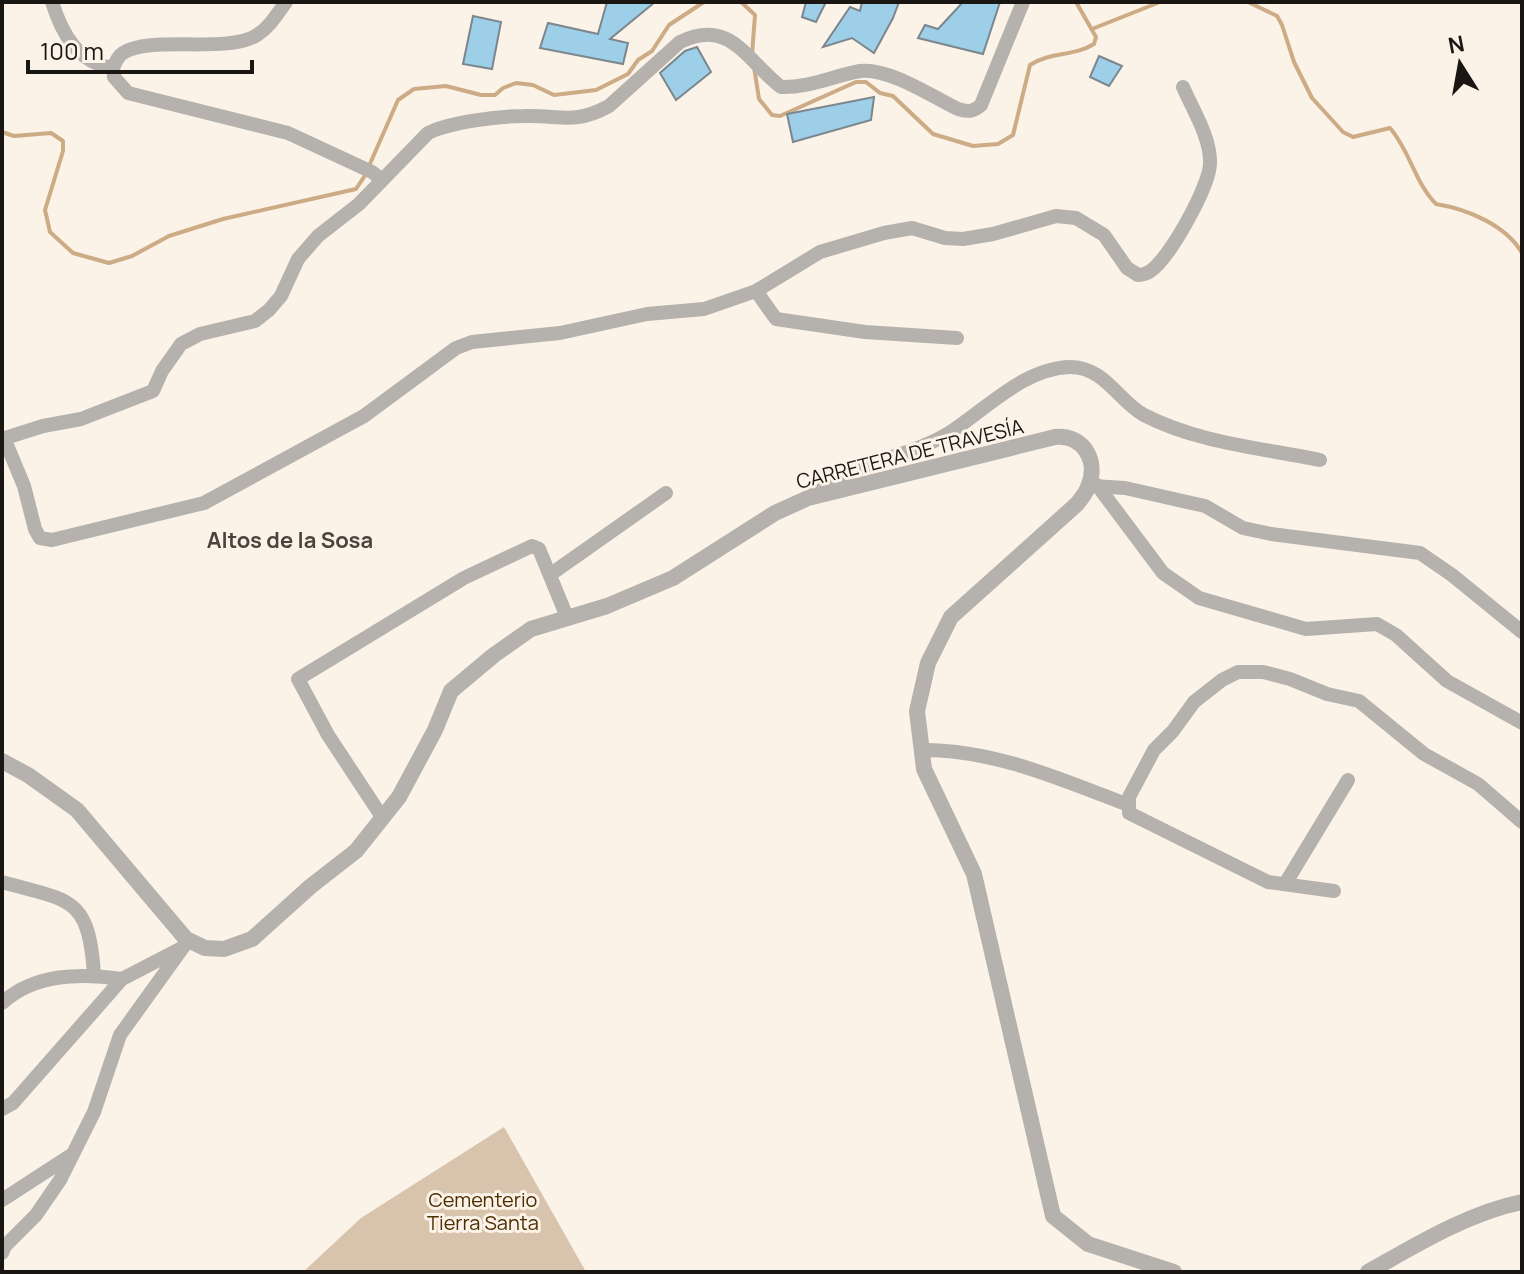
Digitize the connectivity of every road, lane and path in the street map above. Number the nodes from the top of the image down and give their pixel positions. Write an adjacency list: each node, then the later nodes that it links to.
1 (52, 2): 4 (street)
2 (286, 2): 4 (street)
3 (1023, 2): 6 (street)
4 (113, 68): 6 (street)
5 (1183, 87): 7 (street)
6 (376, 176): 9 (street)
7 (756, 291): 8 (street); 9 (street)
8 (957, 338)
9 (3, 438)
10 (1320, 460): 13 (street)
11 (1093, 486): 13 (street, CARRETERA DE TRAVESÍA); 16 (street); 17 (street); 18 (street)
12 (666, 493): 14 (street)
13 (808, 498): 15 (street, CARRETERA DE TRAVESÍA)
14 (551, 574): 15 (street); 22 (street)
15 (567, 617): 22 (street, CARRETERA DE TRAVESÍA)
16 (1522, 632)
17 (1522, 723)
18 (921, 750): 21 (street); 36 (street)
19 (2, 761): 27 (street)
20 (1348, 780): 25 (street)
21 (1128, 805): 23 (street); 25 (street)
22 (382, 817): 27 (street, CARRETERA DE TRAVESÍA)
23 (1522, 822)
24 (2, 882): 28 (street)
25 (1285, 884): 26 (street)
26 (1334, 891)
27 (185, 943): 29 (street); 32 (street)
28 (94, 975): 29 (street); 30 (street)
29 (122, 979): 31 (street)
30 (2, 1003)
31 (2, 1109)
32 (70, 1155): 33 (street); 35 (street)
33 (2, 1200)
34 (1522, 1202): 37 (street)
35 (2, 1253)
36 (1174, 1272)
37 (1368, 1272)

